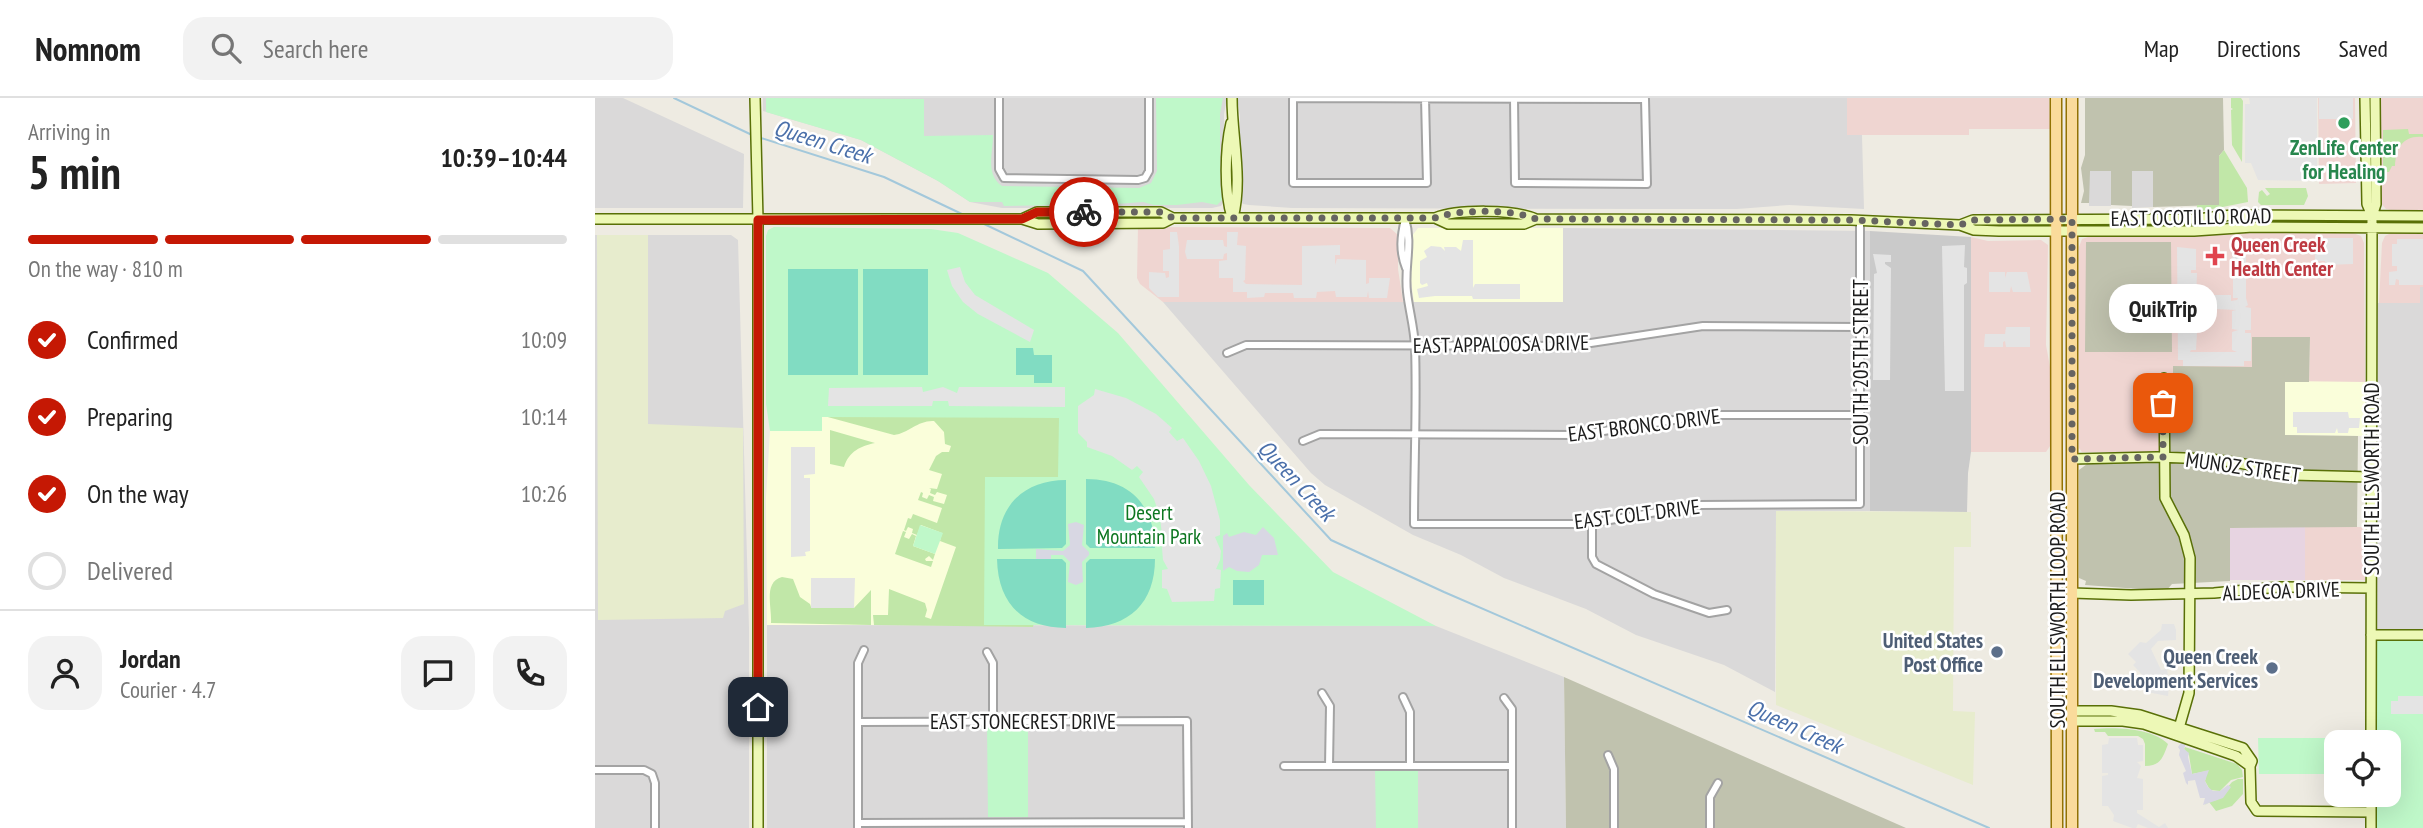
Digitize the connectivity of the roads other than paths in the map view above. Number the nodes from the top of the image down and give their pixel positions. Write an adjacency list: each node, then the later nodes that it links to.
1 (755, 98): 20 (main road)
2 (999, 98): 3 (street)
3 (1149, 98)
4 (1232, 98): 16 (main road)
5 (1293, 98): 6 (street); 6 (street)
6 (1425, 98): 7 (street)
7 (1514, 98): 8 (street); 13 (street)
8 (1556, 98): 13 (street)
9 (2056, 98): 22 (main road, SOUTH ELLSWORTH LOOP ROAD)
10 (2072, 98): 19 (main road, SOUTH ELLSWORTH LOOP ROAD)
11 (2365, 98): 14 (main road, SOUTH ELLSWORTH ROAD)
12 (2375, 98): 14 (main road, SOUTH ELLSWORTH ROAD)
13 (1645, 99)
14 (2372, 216): 15 (main road, EAST OCOTILLO ROAD); 19 (main road, EAST OCOTILLO ROAD); 24 (main road, SOUTH ELLSWORTH ROAD)
15 (2423, 216)
16 (1233, 218): 17 (main road, EAST OCOTILLO ROAD); 20 (main road, EAST OCOTILLO ROAD)
17 (1405, 218): 21 (main road, EAST OCOTILLO ROAD); 29 (street)
18 (595, 219): 20 (main road, EAST OCOTILLO ROAD)
19 (2072, 219): 22 (main road, EAST OCOTILLO ROAD); 27 (main road, SOUTH ELLSWORTH LOOP ROAD)
20 (758, 220): 71 (main road)
21 (1860, 220): 23 (main road, EAST OCOTILLO ROAD); 28 (street, SOUTH 205TH STREET)
22 (2056, 220): 23 (main road, EAST OCOTILLO ROAD); 26 (main road, SOUTH ELLSWORTH LOOP ROAD)
23 (1960, 225): 26 (main road, EAST OCOTILLO ROAD)
24 (2373, 228): 25 (main road, EAST OCOTILLO ROAD); 27 (main road, EAST OCOTILLO ROAD); 38 (main road, SOUTH ELLSWORTH ROAD)
25 (2423, 228)
26 (2056, 231): 27 (main road, EAST OCOTILLO ROAD); 36 (main road, SOUTH ELLSWORTH LOOP ROAD)
27 (2072, 231): 37 (main road, SOUTH ELLSWORTH LOOP ROAD)
28 (1860, 327): 29 (street, EAST APPALOOSA DRIVE); 32 (street, SOUTH 205TH STREET)
29 (1415, 345): 30 (street, EAST APPALOOSA DRIVE); 33 (street)
30 (1227, 353)
31 (2164, 378): 35 (main road)
32 (1860, 415): 33 (street, EAST BRONCO DRIVE); 39 (street, SOUTH 205TH STREET)
33 (1414, 434): 34 (street, EAST BRONCO DRIVE); 40 (street, EAST COLT DRIVE)
34 (1303, 441)
35 (2163, 457): 37 (main road, MUNOZ STREET); 38 (main road, MUNOZ STREET); 43 (main road)
36 (2056, 459): 37 (main road); 44 (main road, SOUTH ELLSWORTH LOOP ROAD)
37 (2072, 459): 42 (main road, SOUTH ELLSWORTH LOOP ROAD)
38 (2371, 477): 41 (main road, SOUTH ELLSWORTH ROAD)
39 (1860, 504): 40 (street, EAST COLT DRIVE)
40 (1592, 523): 45 (street)
41 (2371, 588): 43 (main road, ALDECOA DRIVE); 46 (main road, SOUTH ELLSWORTH ROAD)
42 (2072, 593): 43 (main road, ALDECOA DRIVE); 44 (main road); 53 (main road, SOUTH ELLSWORTH LOOP ROAD)
43 (2191, 593): 57 (main road)
44 (2057, 595): 67 (main road, SOUTH ELLSWORTH LOOP ROAD)
45 (1727, 610)
46 (2371, 635): 47 (main road); 56 (main road, SOUTH ELLSWORTH ROAD)
47 (2423, 635)
48 (864, 650): 54 (street)
49 (987, 652): 55 (street)
50 (1322, 693): 60 (street)
51 (1403, 697): 61 (street)
52 (1504, 698): 62 (street)
53 (2072, 716): 57 (main road); 75 (main road, SOUTH ELLSWORTH LOOP ROAD)
54 (858, 722): 55 (street, EAST STONECREST DRIVE); 68 (street)
55 (993, 722): 69 (street, EAST STONECREST DRIVE)
56 (2371, 730)
57 (2178, 731): 66 (main road)
58 (1608, 755): 73 (street)
59 (1284, 766): 60 (street)
60 (1329, 766): 61 (street)
61 (1410, 766): 62 (street)
62 (1512, 766): 72 (street)
63 (595, 770): 70 (street)
64 (1718, 783): 74 (street)
65 (2371, 807): 66 (main road)
66 (2371, 812): 76 (main road)
67 (2057, 824)
68 (858, 825): 69 (street)
69 (1188, 825)
70 (655, 828)
71 (758, 828)
72 (1512, 828)
73 (1615, 828)
74 (1710, 828)
75 (2072, 828)
76 (2371, 828)

